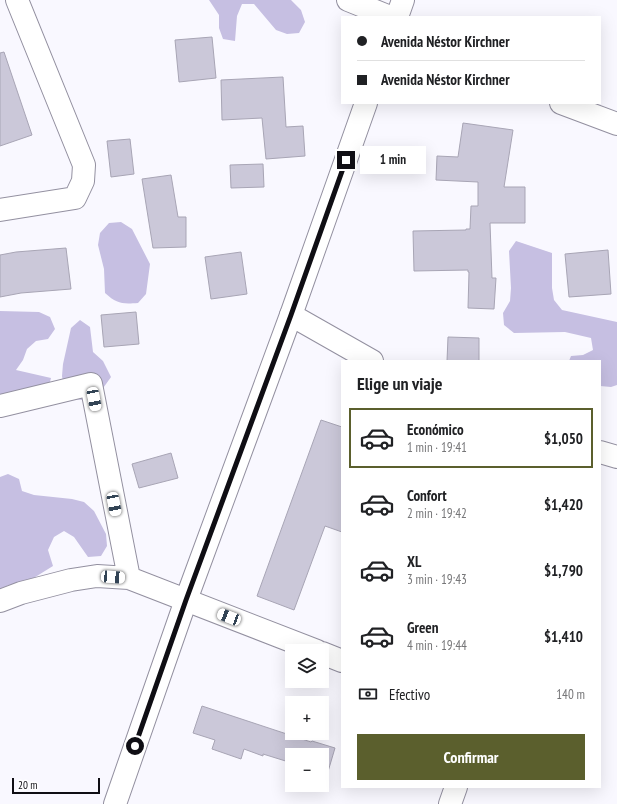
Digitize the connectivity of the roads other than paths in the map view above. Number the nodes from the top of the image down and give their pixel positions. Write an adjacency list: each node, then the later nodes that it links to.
1 (7, 0): 5 (street)
2 (18, 0): 11 (street)
3 (348, 0): 6 (street)
4 (403, 0): 7 (street)
5 (0, 3)
6 (388, 16)
7 (397, 16)
8 (366, 104): 12 (street)
9 (564, 104): 10 (street)
10 (617, 124)
11 (0, 210)
12 (291, 315): 13 (street); 18 (street)
13 (370, 360)
14 (0, 406): 17 (street)
15 (601, 452): 16 (street)
16 (617, 457)
17 (129, 578): 18 (street); 19 (street)
18 (186, 600): 20 (street); 24 (street)
19 (0, 601)
20 (299, 644)
21 (329, 656): 22 (street)
22 (341, 661)
23 (456, 788): 25 (street)
24 (115, 804)
25 (450, 804)

